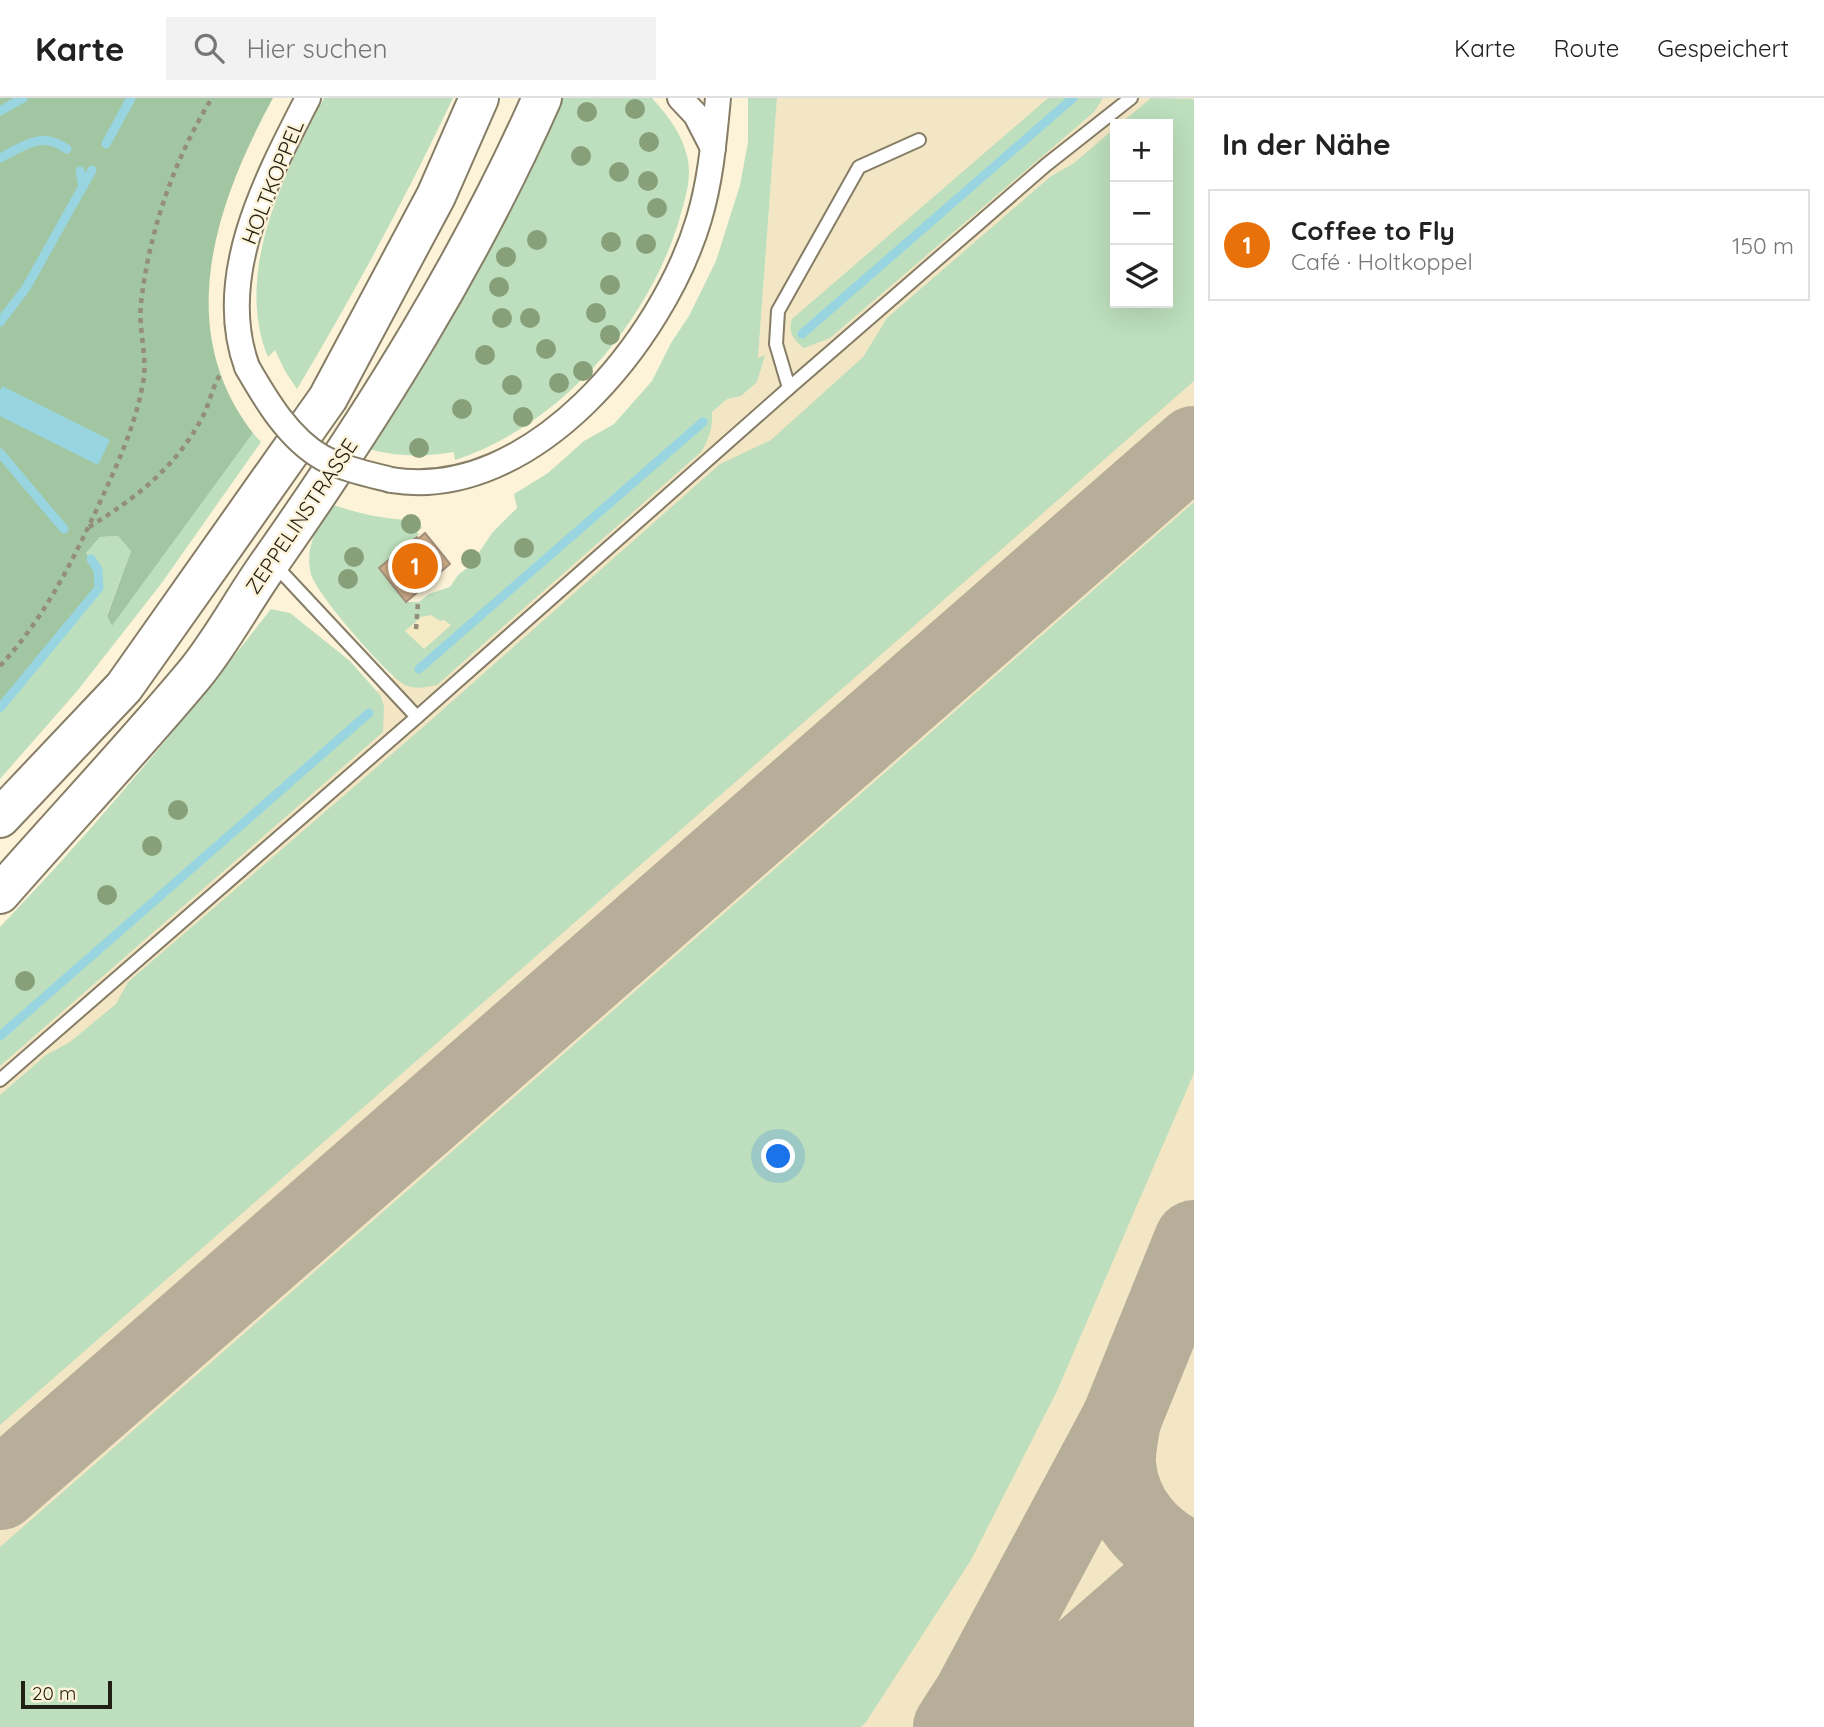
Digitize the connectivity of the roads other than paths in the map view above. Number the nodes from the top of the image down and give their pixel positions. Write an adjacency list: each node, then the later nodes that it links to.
1 (308, 98): 8 (street, HOLTKOPPEL, bridge)
2 (479, 98): 12 (highway, ZEPPELINSTRASSE)
3 (542, 98): 10 (highway, ZEPPELINSTRASSE)
4 (680, 98): 8 (street)
5 (718, 98): 8 (street, HOLTKOPPEL)
6 (1131, 98): 9 (lane)
7 (919, 140): 9 (lane)
8 (713, 149)
9 (789, 388): 11 (lane)
10 (270, 561): 11 (lane); 13 (highway, ZEPPELINSTRASSE)
11 (417, 717): 14 (lane)
12 (0, 818)
13 (0, 894)
14 (0, 1080)

